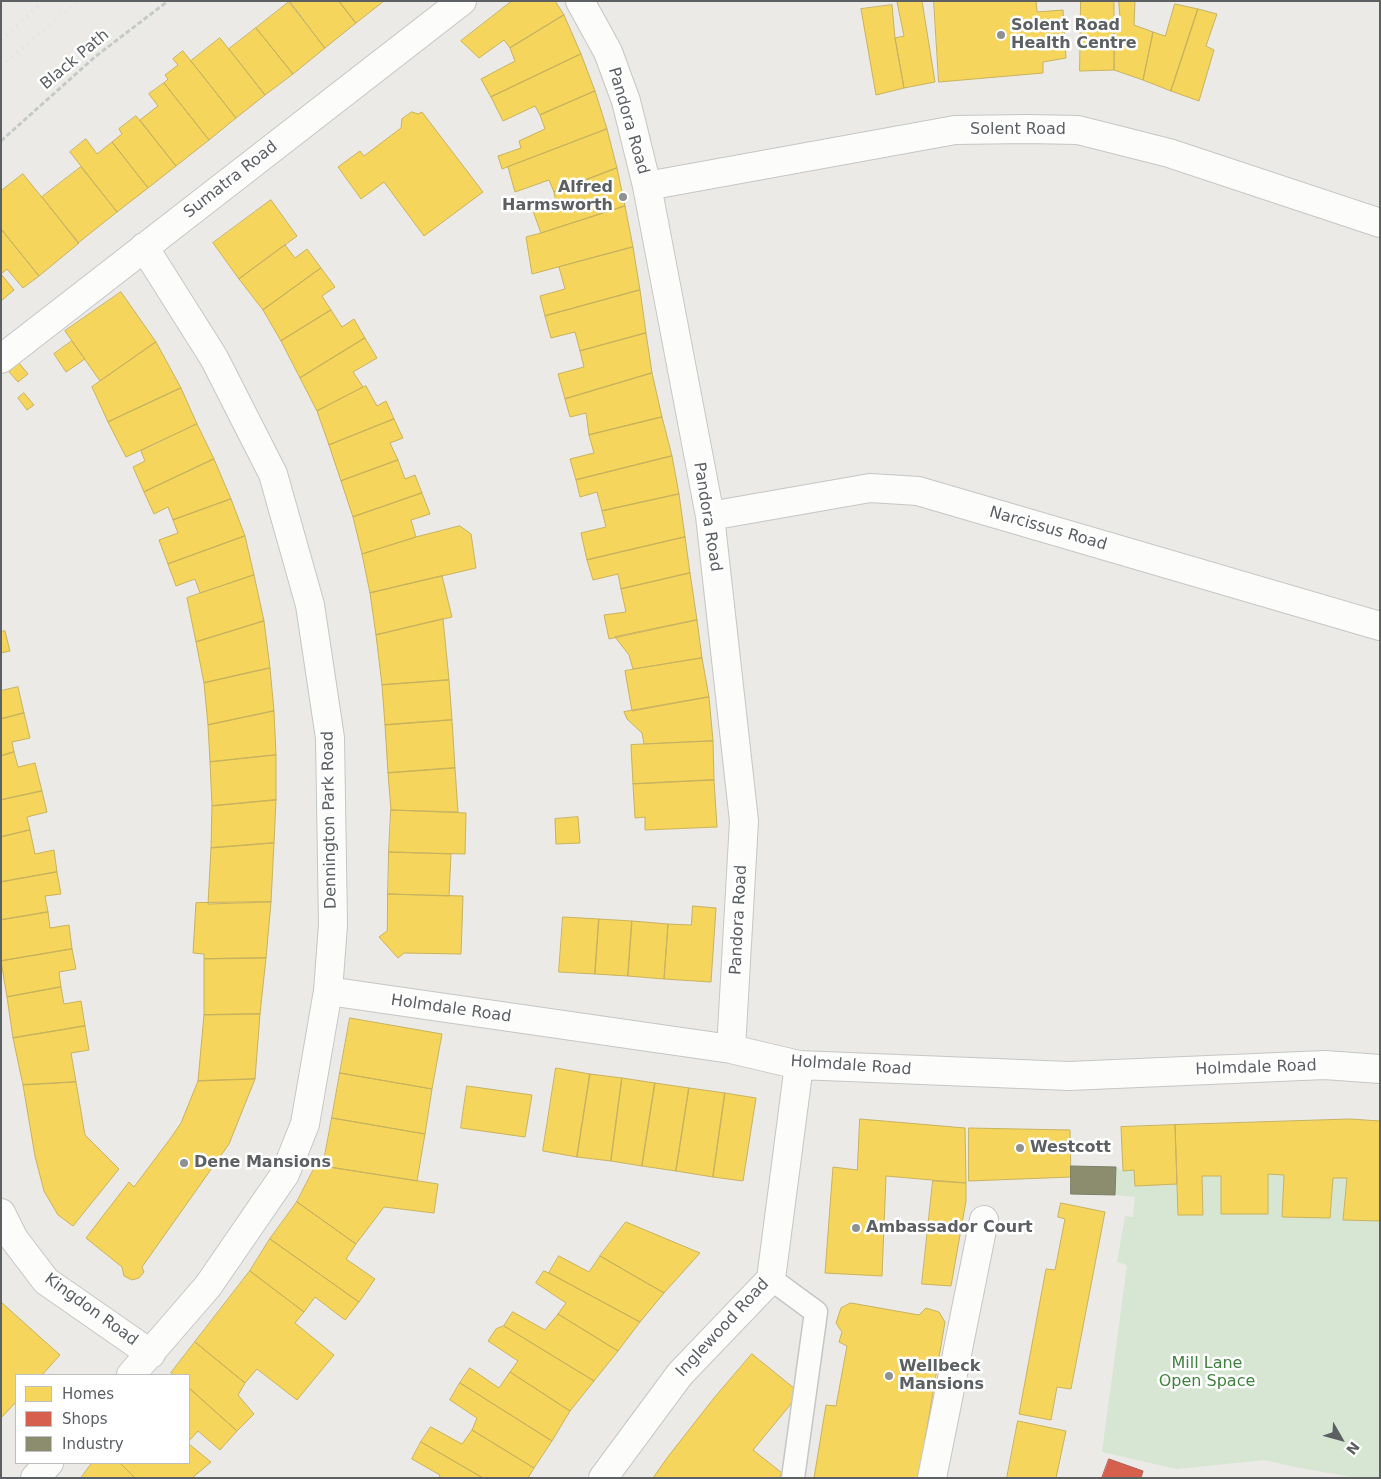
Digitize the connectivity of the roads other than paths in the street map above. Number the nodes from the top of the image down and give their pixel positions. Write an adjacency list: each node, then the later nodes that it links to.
1 (462, 1): 5 (street, Sumatra Road)
2 (580, 1): 3 (street, Pandora Road)
3 (646, 186): 4 (street, Solent Road); 7 (street, Pandora Road)
4 (1380, 223)
5 (144, 247): 6 (street, Sumatra Road); 9 (street, Dennington Park Road)
6 (1, 359)
7 (710, 516): 8 (street, Narcissus Road); 10 (street, Pandora Road)
8 (1380, 626)
9 (328, 991): 10 (street, Holmdale Road); 16 (street, Dennington Park Road)
10 (731, 1049): 11 (street, Holmdale Road)
11 (799, 1065): 12 (street, Holmdale Road); 15 (street, Inglewood Road)
12 (1380, 1068)
13 (1, 1213): 16 (street, Kingdon Road)
14 (984, 1220): 22 (street)
15 (771, 1280): 20 (street, Inglewood Road); 21 (lane)
16 (151, 1354): 17 (street, Dennington Park Road)
17 (132, 1374)
18 (48, 1464): 19 (street)
19 (35, 1478)
20 (603, 1478)
21 (793, 1478)
22 (932, 1478)

